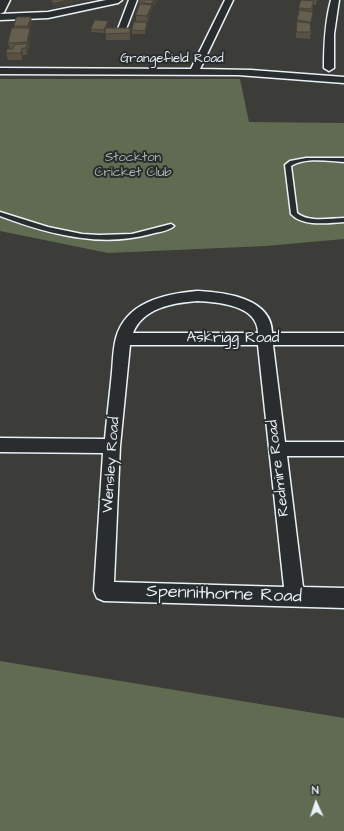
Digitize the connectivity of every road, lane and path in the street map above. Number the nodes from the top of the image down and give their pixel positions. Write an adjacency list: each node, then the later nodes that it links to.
1 (4, 0): 6 (main road)
2 (118, 0): 7 (street)
3 (133, 0): 8 (street)
4 (229, 0): 11 (street)
5 (335, 0): 9 (street)
6 (0, 10)
7 (0, 17)
8 (122, 29)
9 (329, 68)
10 (0, 71): 11 (street, Grangefield Road)
11 (194, 72): 12 (street, Grangefield Road)
12 (344, 80)
13 (344, 160): 15 (lane)
14 (0, 214): 16 (lane)
15 (344, 220)
16 (171, 226)
17 (123, 339): 18 (street, Askrigg Road); 18 (street); 21 (street, Wensley Road)
18 (265, 339): 19 (street, Askrigg Road); 22 (street, Redmire Road)
19 (344, 339)
20 (0, 445): 21 (street)
21 (112, 446): 24 (street, Wensley Road)
22 (277, 449): 23 (street); 25 (street, Redmire Road)
23 (344, 449)
24 (104, 591): 25 (street, Spennithorne Road)
25 (294, 597): 26 (street, Spennithorne Road)
26 (344, 598)

